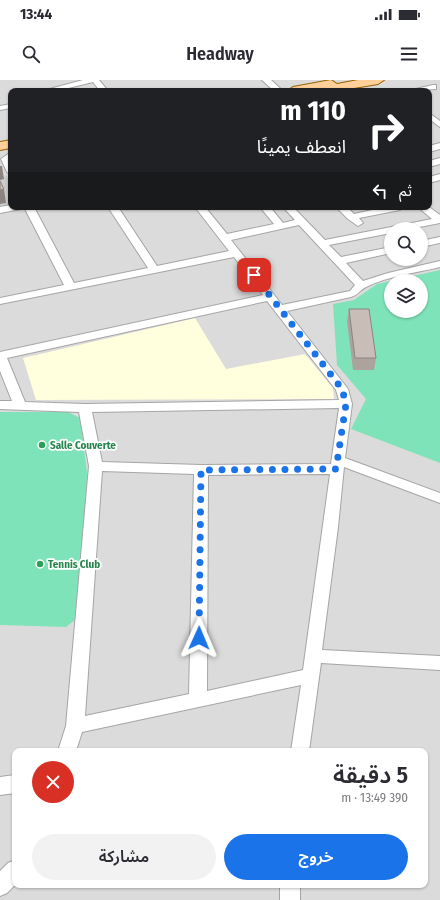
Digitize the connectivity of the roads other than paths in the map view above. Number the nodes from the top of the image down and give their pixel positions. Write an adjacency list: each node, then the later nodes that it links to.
1 (94, 80): 7 (street); 8 (street)
2 (266, 80): 9 (street)
3 (353, 80): 10 (main road)
4 (378, 80): 11 (main road)
5 (424, 80): 6 (street)
6 (434, 87): 12 (street); 13 (street)
7 (59, 88)
8 (101, 88)
9 (275, 88)
10 (309, 88)
11 (333, 88)
12 (428, 88)
13 (440, 95)
14 (432, 118): 15 (street)
15 (440, 126)
16 (31, 210): 41 (street)
17 (115, 210): 39 (street)
18 (202, 210): 31 (street)
19 (268, 210): 28 (street)
20 (291, 210): 26 (street)
21 (344, 210): 24 (street)
22 (384, 210): 24 (street)
23 (427, 210): 25 (street)
24 (351, 216): 30 (street)
25 (440, 220): 27 (street)
26 (300, 222): 28 (street); 34 (street)
27 (428, 222)
28 (281, 226): 31 (street)
29 (384, 231): 30 (street)
30 (370, 234): 34 (street)
31 (224, 238): 36 (street)
32 (440, 240): 33 (street)
33 (428, 243)
34 (322, 244): 37 (street)
35 (384, 251): 37 (street)
36 (237, 253): 39 (street); 42 (street)
37 (338, 261): 40 (street)
38 (440, 264): 40 (street)
39 (154, 269): 41 (street)
40 (361, 284): 44 (street)
41 (70, 286): 43 (street)
42 (270, 297): 44 (street); 45 (street)
43 (0, 301)
44 (280, 309): 47 (street)
45 (0, 356): 48 (street)
46 (1, 403): 48 (street)
47 (346, 404): 49 (street); 50 (street)
48 (20, 406): 49 (street)
49 (85, 408): 51 (street)
50 (337, 464): 52 (street); 53 (street); 54 (street)
51 (96, 466): 52 (street); 58 (street)
52 (201, 470): 57 (street)
53 (440, 498)
54 (313, 656): 55 (street); 56 (street)
55 (440, 663)
56 (310, 676): 57 (street); 60 (street)
57 (198, 700): 58 (street)
58 (75, 726): 59 (street)
59 (68, 748)
60 (300, 748)
61 (12, 784): 62 (street)
62 (0, 786)
63 (12, 873): 64 (street)
64 (0, 886)
65 (290, 888): 66 (street)
66 (290, 900)

